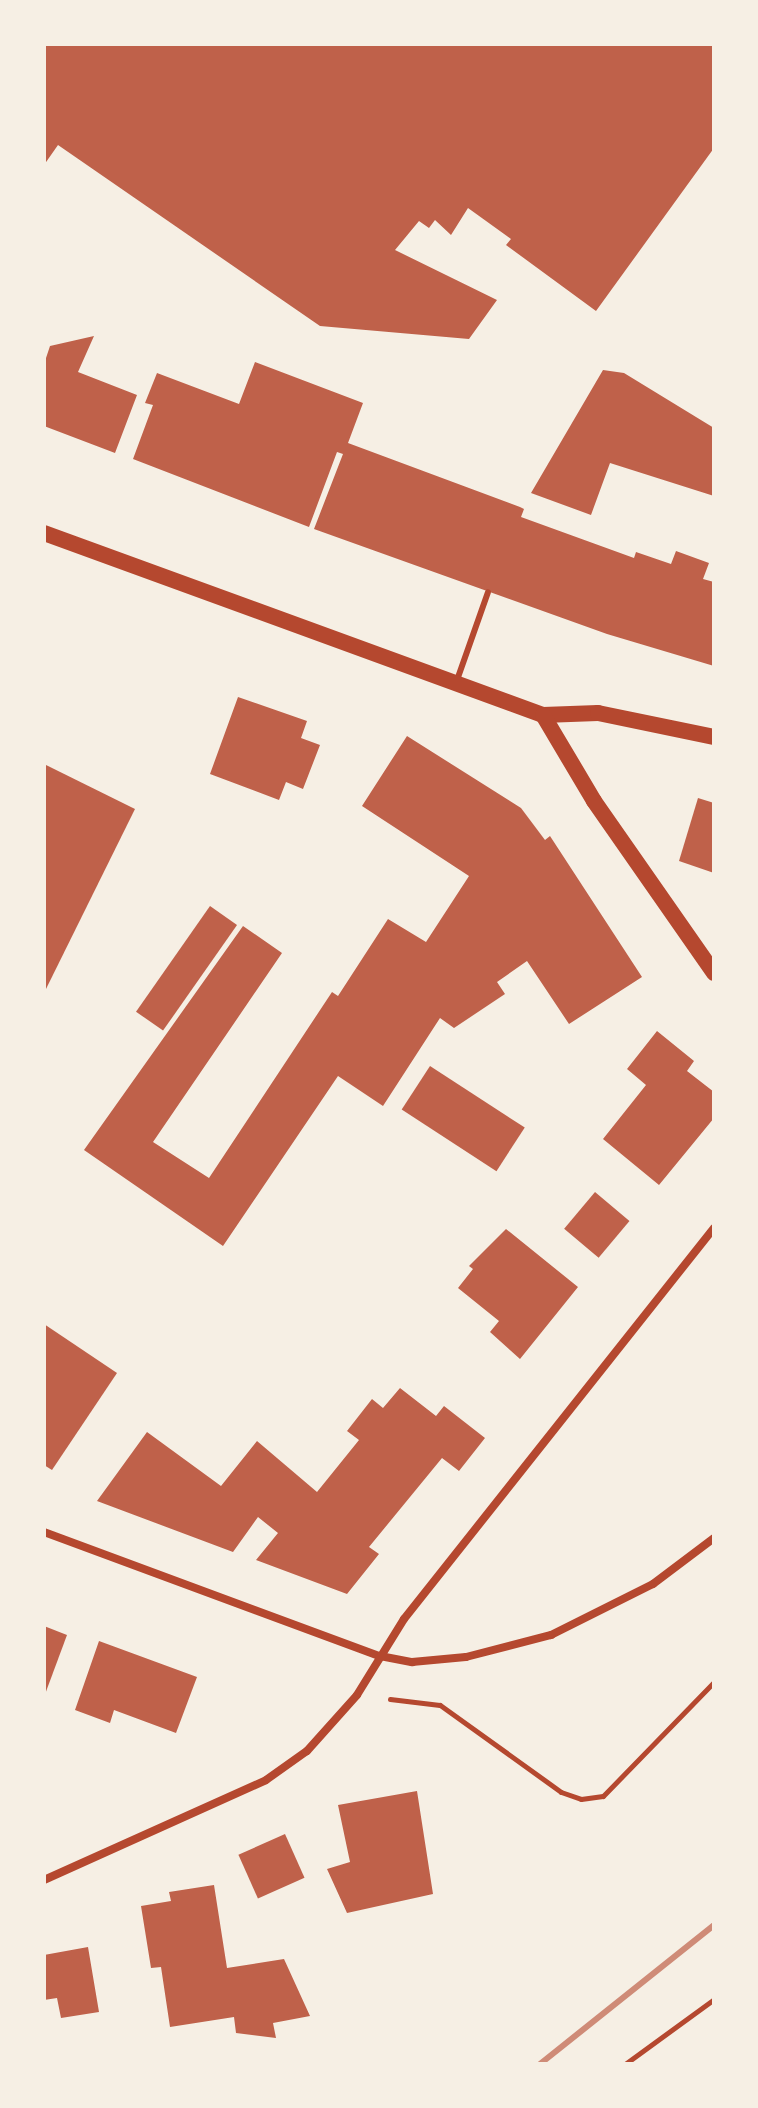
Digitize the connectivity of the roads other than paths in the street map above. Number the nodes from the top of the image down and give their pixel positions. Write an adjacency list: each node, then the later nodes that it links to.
1 (44, 533): 3 (main road)
2 (488, 592): 3 (lane)
3 (455, 684): 4 (main road)
4 (543, 715): 5 (main road); 6 (main road)
5 (714, 737)
6 (714, 973)
7 (714, 1228): 10 (street)
8 (44, 1532): 10 (street)
9 (714, 1538): 10 (street)
10 (380, 1656): 11 (street)
11 (44, 1880)

